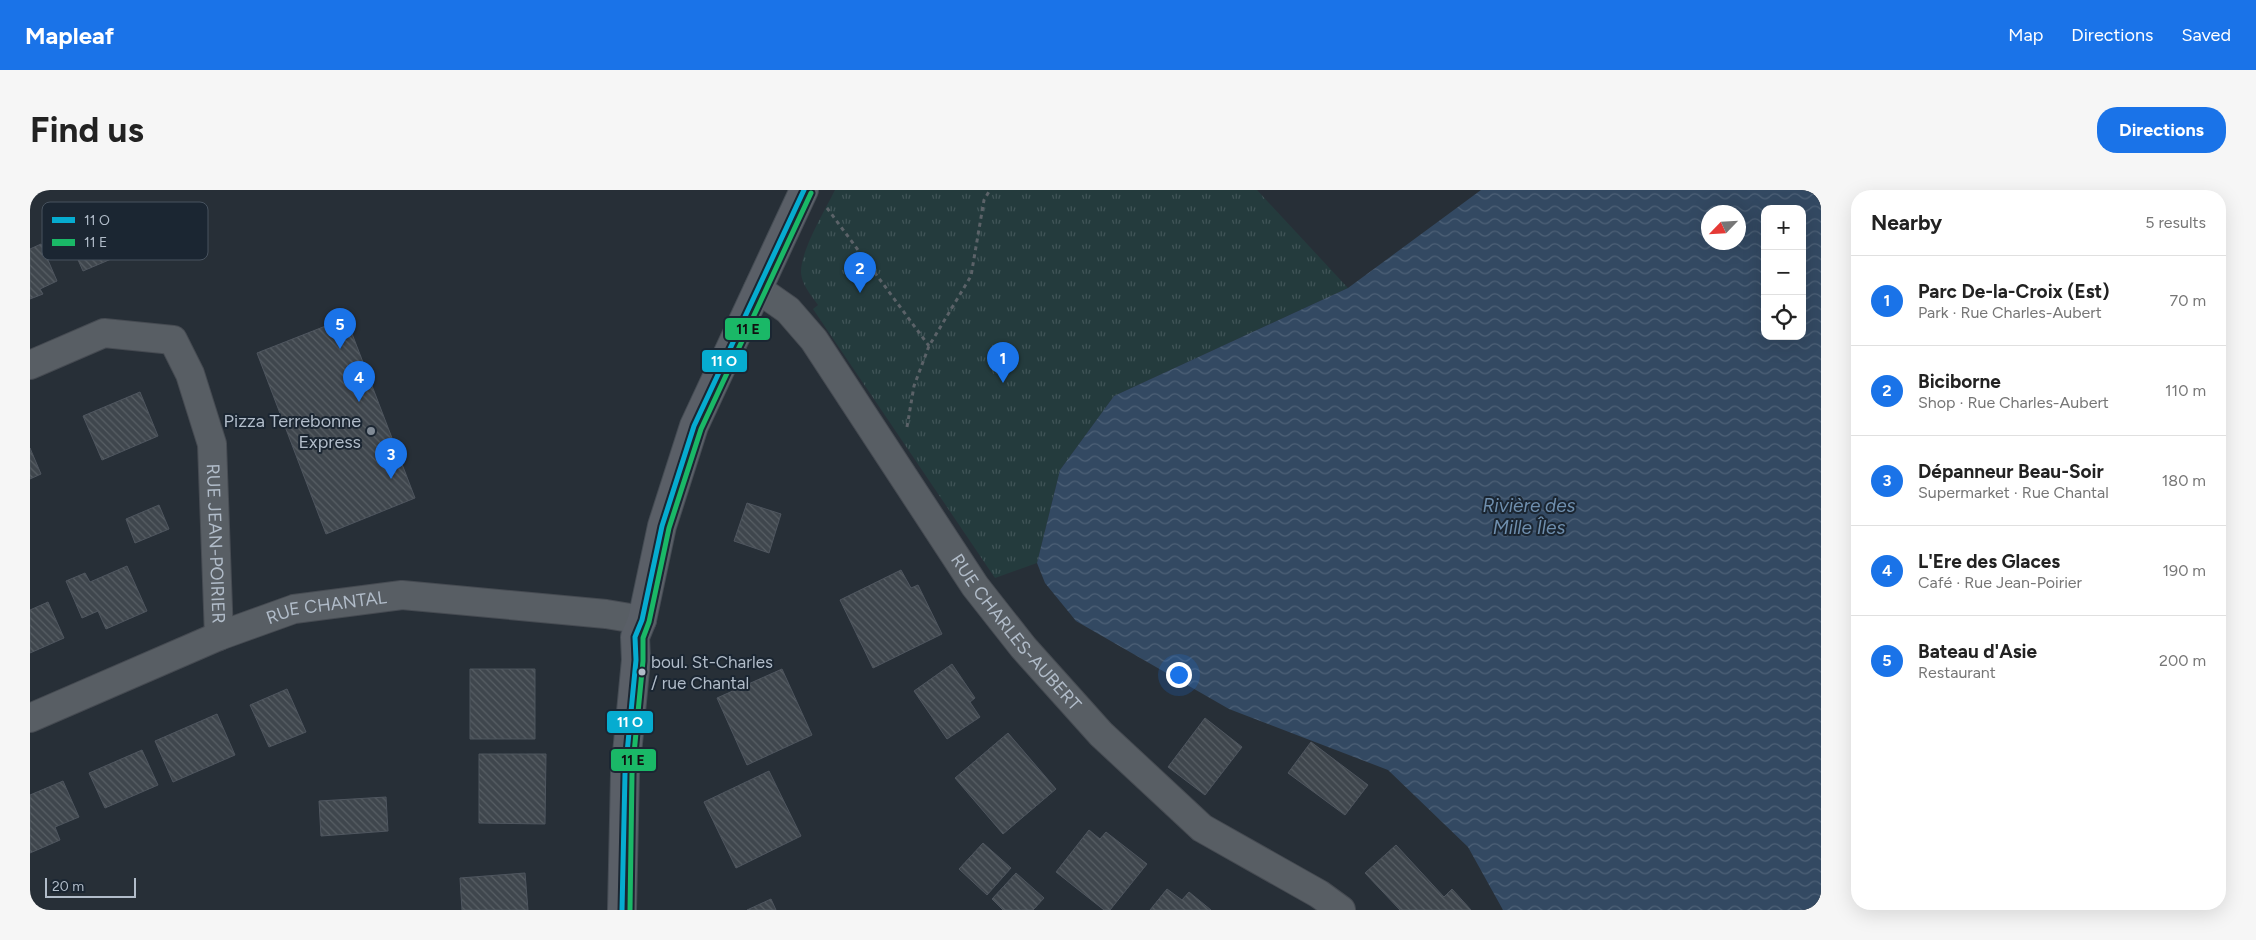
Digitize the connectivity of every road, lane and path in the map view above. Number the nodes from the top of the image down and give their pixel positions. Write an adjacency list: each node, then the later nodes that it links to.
1 (990, 190): 4 (path)
2 (814, 197): 3 (main road); 4 (path)
3 (758, 289): 6 (street, RUE CHARLES-AUBERT); 7 (main road)
4 (928, 346): 6 (path)
5 (30, 365): 8 (street, RUE JEAN-POIRIER)
6 (900, 469): 11 (street, RUE CHARLES-AUBERT)
7 (642, 620): 8 (street, RUE CHANTAL); 10 (main road)
8 (219, 636): 9 (street, RUE CHANTAL)
9 (30, 718)
10 (622, 910)
11 (1341, 910)

